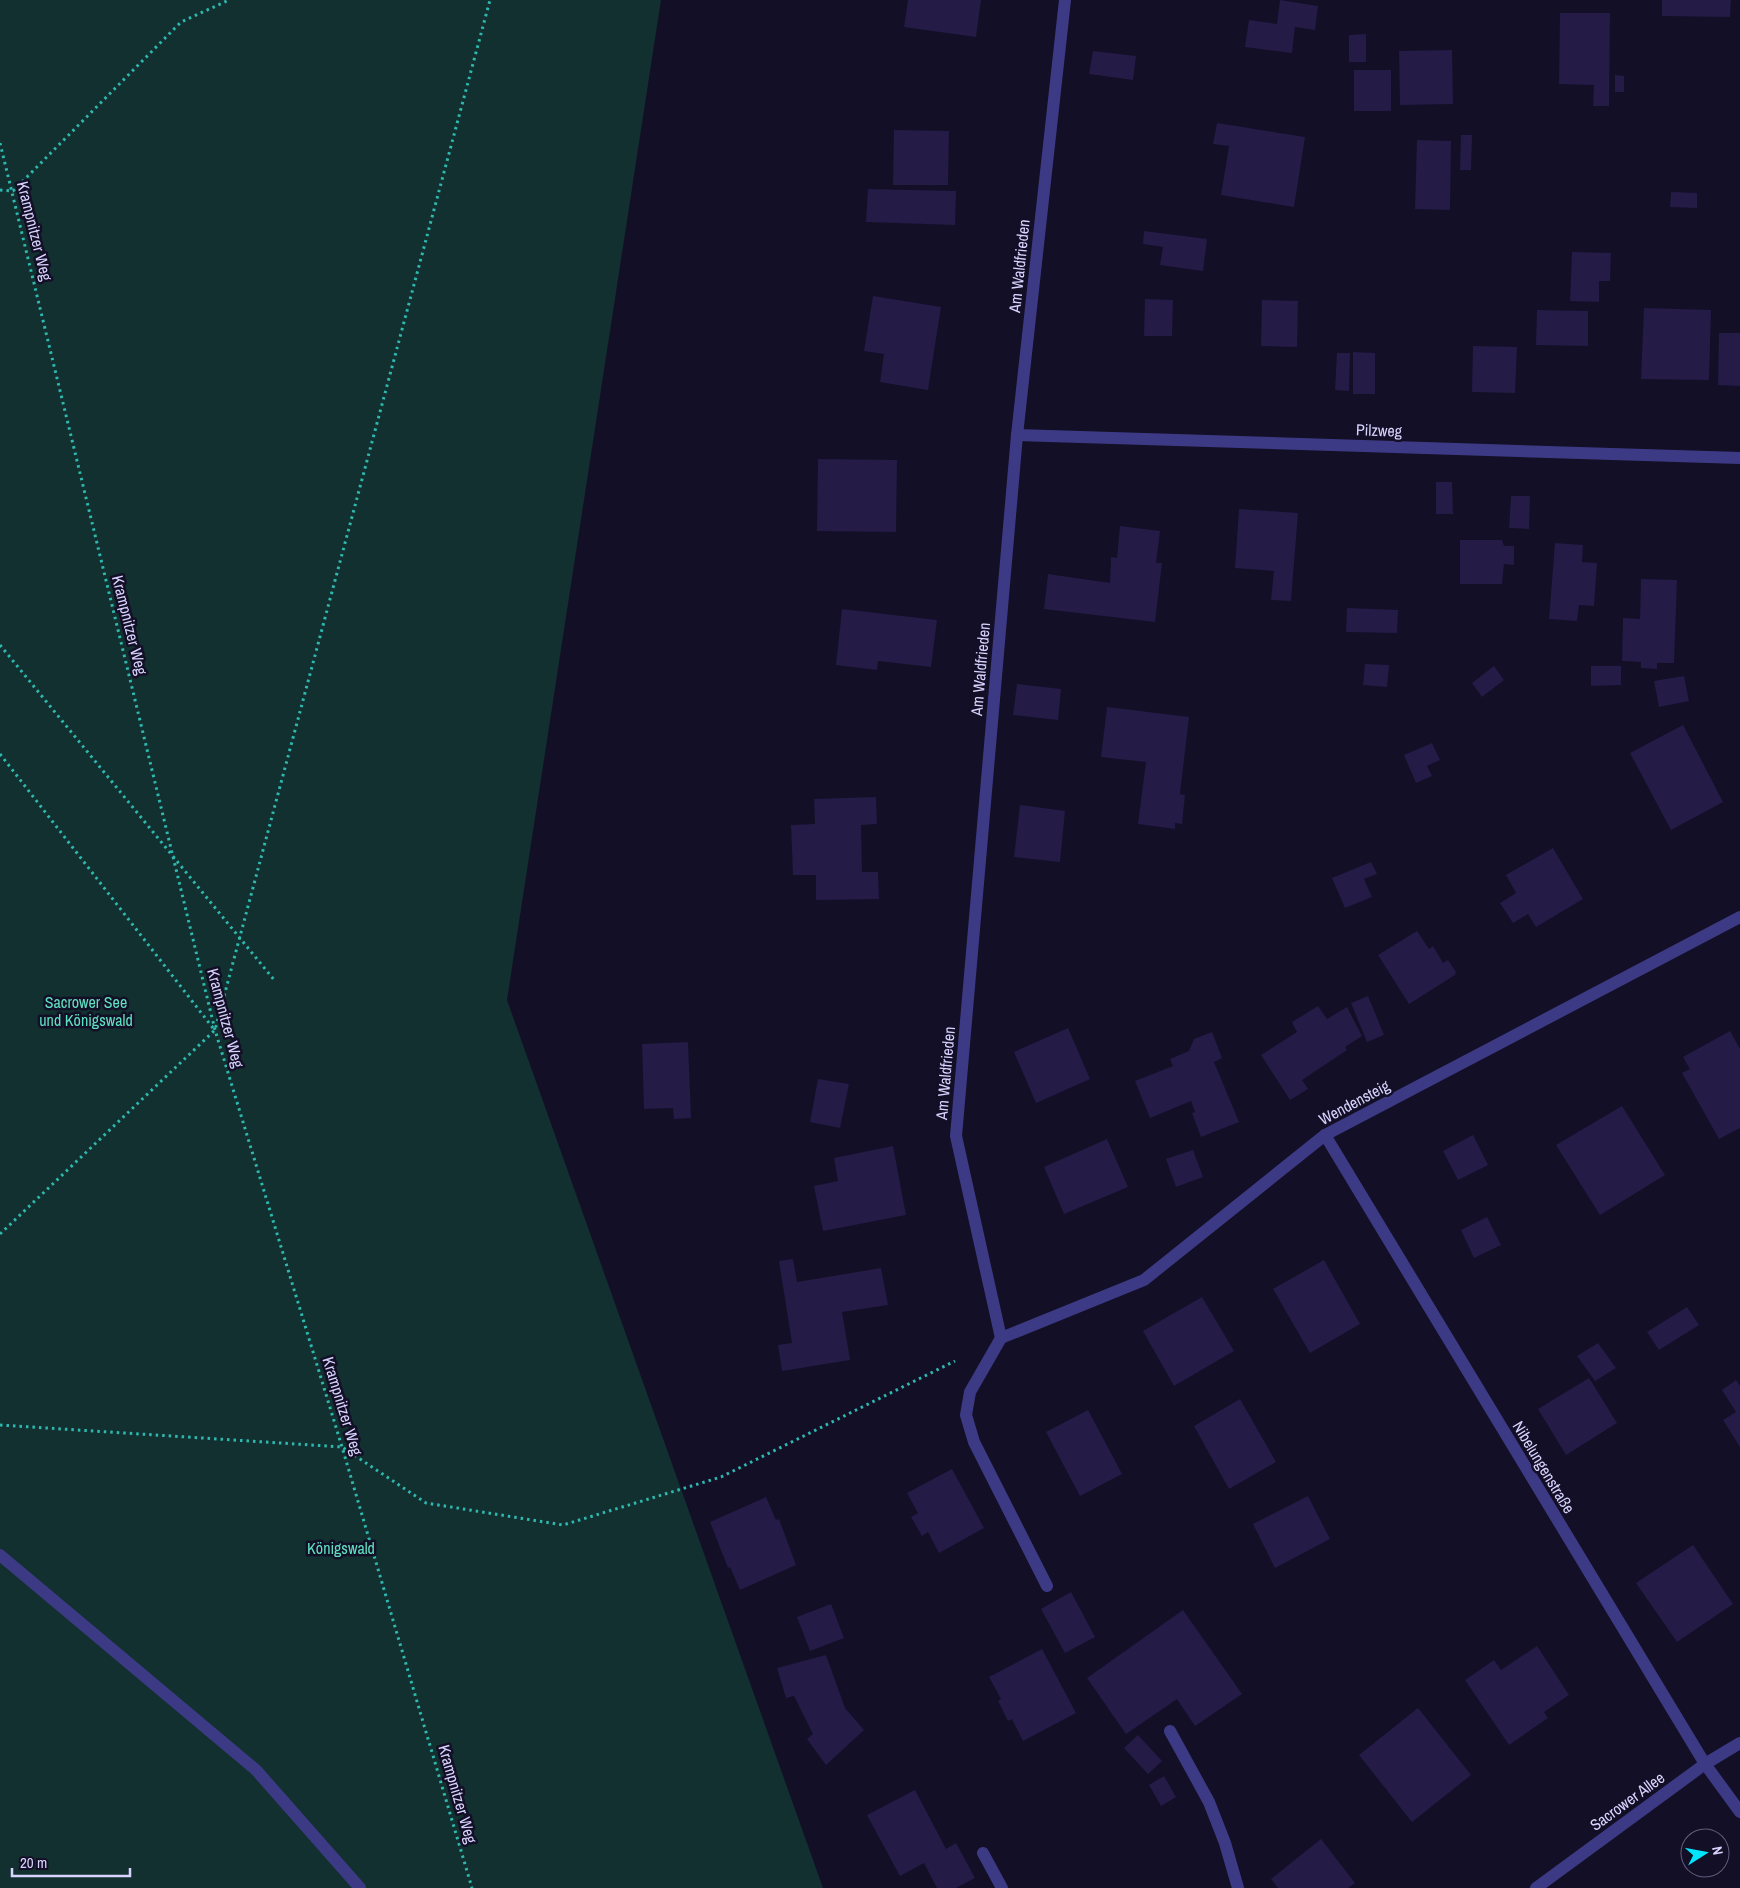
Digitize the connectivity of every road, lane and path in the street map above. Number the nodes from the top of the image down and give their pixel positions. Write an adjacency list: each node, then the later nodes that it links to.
1 (229, 0): 6 (path)
2 (490, 0): 13 (path)
3 (1065, 0): 7 (street, Am Waldfrieden)
4 (0, 143): 6 (path, Krampnitzer Weg)
5 (0, 190): 6 (path)
6 (13, 190): 11 (path, Krampnitzer Weg)
7 (1017, 435): 8 (street, Pilzweg); 18 (street, Am Waldfrieden)
8 (1740, 458)
9 (0, 645): 11 (path)
10 (0, 754): 15 (path)
11 (173, 856): 13 (path); 15 (path, Krampnitzer Weg)
12 (1740, 917): 16 (street, Wendensteig)
13 (239, 938): 14 (path); 15 (path)
14 (275, 981)
15 (215, 1030): 17 (path); 21 (path, Krampnitzer Weg)
16 (1326, 1135): 18 (street, Wendensteig); 26 (street, Nibelungenstraße)
17 (0, 1234)
18 (1001, 1338): 23 (street)
19 (957, 1360): 21 (path)
20 (0, 1426): 21 (path)
21 (342, 1447): 30 (path, Krampnitzer Weg)
22 (0, 1555): 29 (street)
23 (1047, 1586)
24 (1170, 1731): 32 (street)
25 (1740, 1743): 26 (street, Sacrower Allee)
26 (1705, 1764): 27 (street, Nibelungenstraße); 33 (street, Sacrower Allee)
27 (1740, 1812)
28 (983, 1853): 31 (street)
29 (360, 1888)
30 (472, 1888)
31 (1002, 1888)
32 (1238, 1888)
33 (1536, 1888)

